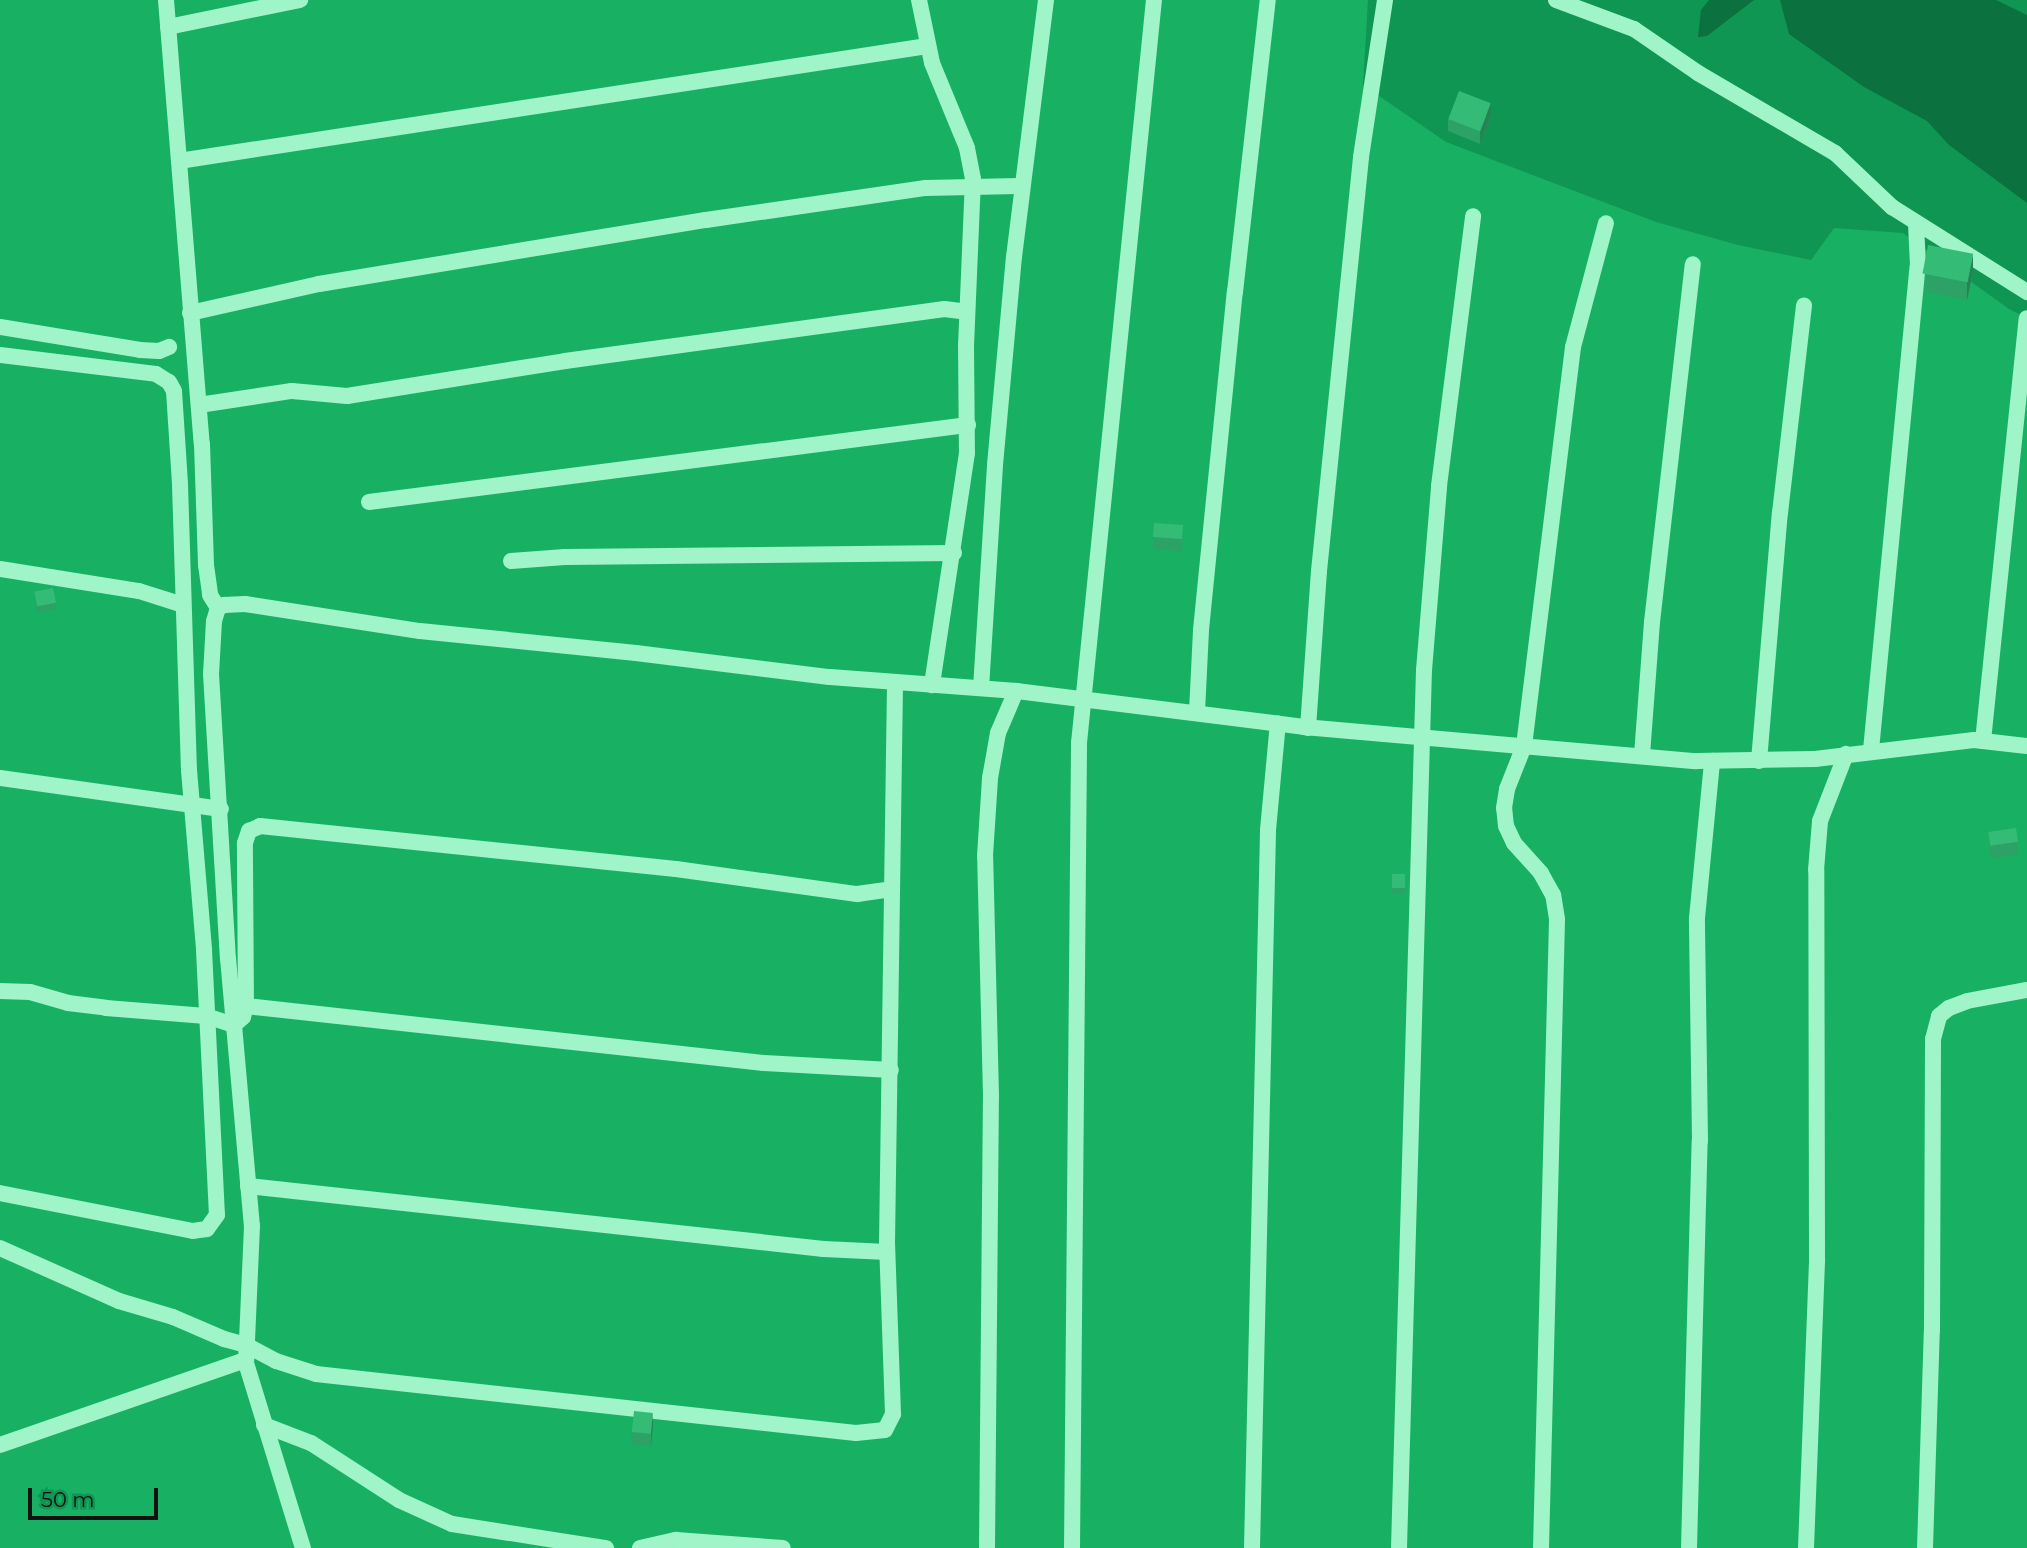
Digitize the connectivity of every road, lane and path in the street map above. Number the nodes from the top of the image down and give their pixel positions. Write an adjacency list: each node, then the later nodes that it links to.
1 (166, 0): 9 (street)
2 (300, 0): 9 (street)
3 (919, 0): 10 (street)
4 (1046, 0): 12 (street)
5 (1154, 0): 38 (street)
6 (1268, 0): 39 (street)
7 (1385, 0): 41 (street)
8 (1556, 0): 16 (street)
9 (168, 27): 11 (street)
10 (927, 46): 11 (street); 13 (street)
11 (178, 161): 21 (street)
12 (1022, 186): 13 (street); 36 (street)
13 (973, 188): 20 (street); 21 (street)
14 (1473, 216): 42 (street)
15 (1606, 223): 45 (street)
16 (1916, 223): 18 (street); 46 (street)
17 (1693, 264): 48 (street)
18 (2027, 292)
19 (1804, 305): 50 (street)
20 (967, 312): 26 (street); 27 (street)
21 (190, 313): 26 (street)
22 (2027, 318): 43 (street)
23 (0, 327): 24 (street)
24 (169, 347)
25 (0, 355): 32 (street)
26 (199, 405): 33 (street)
27 (968, 425): 28 (street); 29 (street)
28 (369, 502)
29 (954, 554): 30 (street); 35 (street)
30 (511, 561)
31 (0, 569): 32 (street)
32 (183, 605): 52 (street)
33 (218, 608): 34 (street); 53 (street)
34 (895, 682): 35 (street); 54 (street)
35 (932, 685): 36 (street)
36 (981, 688): 37 (street)
37 (1016, 691): 38 (street); 72 (street)
38 (1086, 699): 39 (street); 73 (street)
39 (1197, 712): 40 (street)
40 (1278, 723): 41 (street); 74 (street)
41 (1308, 728): 42 (street)
42 (1420, 738): 45 (street); 75 (street)
43 (1983, 741): 44 (street); 46 (street)
44 (2027, 746)
45 (1524, 747): 48 (street); 76 (street)
46 (1871, 750): 47 (street)
47 (1846, 754): 50 (street); 78 (street)
48 (1642, 755): 49 (street)
49 (1712, 761): 50 (street); 77 (street)
50 (1759, 761)
51 (0, 778): 52 (street)
52 (192, 805): 53 (street); 58 (street)
53 (221, 809): 59 (street)
54 (892, 889): 57 (street); 60 (street)
55 (0, 990): 58 (street)
56 (2027, 990): 79 (street)
57 (246, 1006): 59 (street); 60 (street)
58 (206, 1016): 59 (street); 62 (street)
59 (234, 1025): 61 (street)
60 (891, 1069): 64 (street)
61 (248, 1186): 64 (street); 65 (street)
62 (0, 1193)
63 (0, 1248): 65 (street)
64 (887, 1252): 65 (street)
65 (246, 1353): 66 (street); 67 (street)
66 (264, 1425): 68 (street); 69 (street)
67 (0, 1445)
68 (303, 1548)
69 (606, 1548)
70 (640, 1548): 71 (street)
71 (783, 1548)
72 (987, 1548)
73 (1072, 1548)
74 (1252, 1548)
75 (1399, 1548)
76 (1541, 1548)
77 (1689, 1548)
78 (1806, 1548)
79 (1925, 1548)

